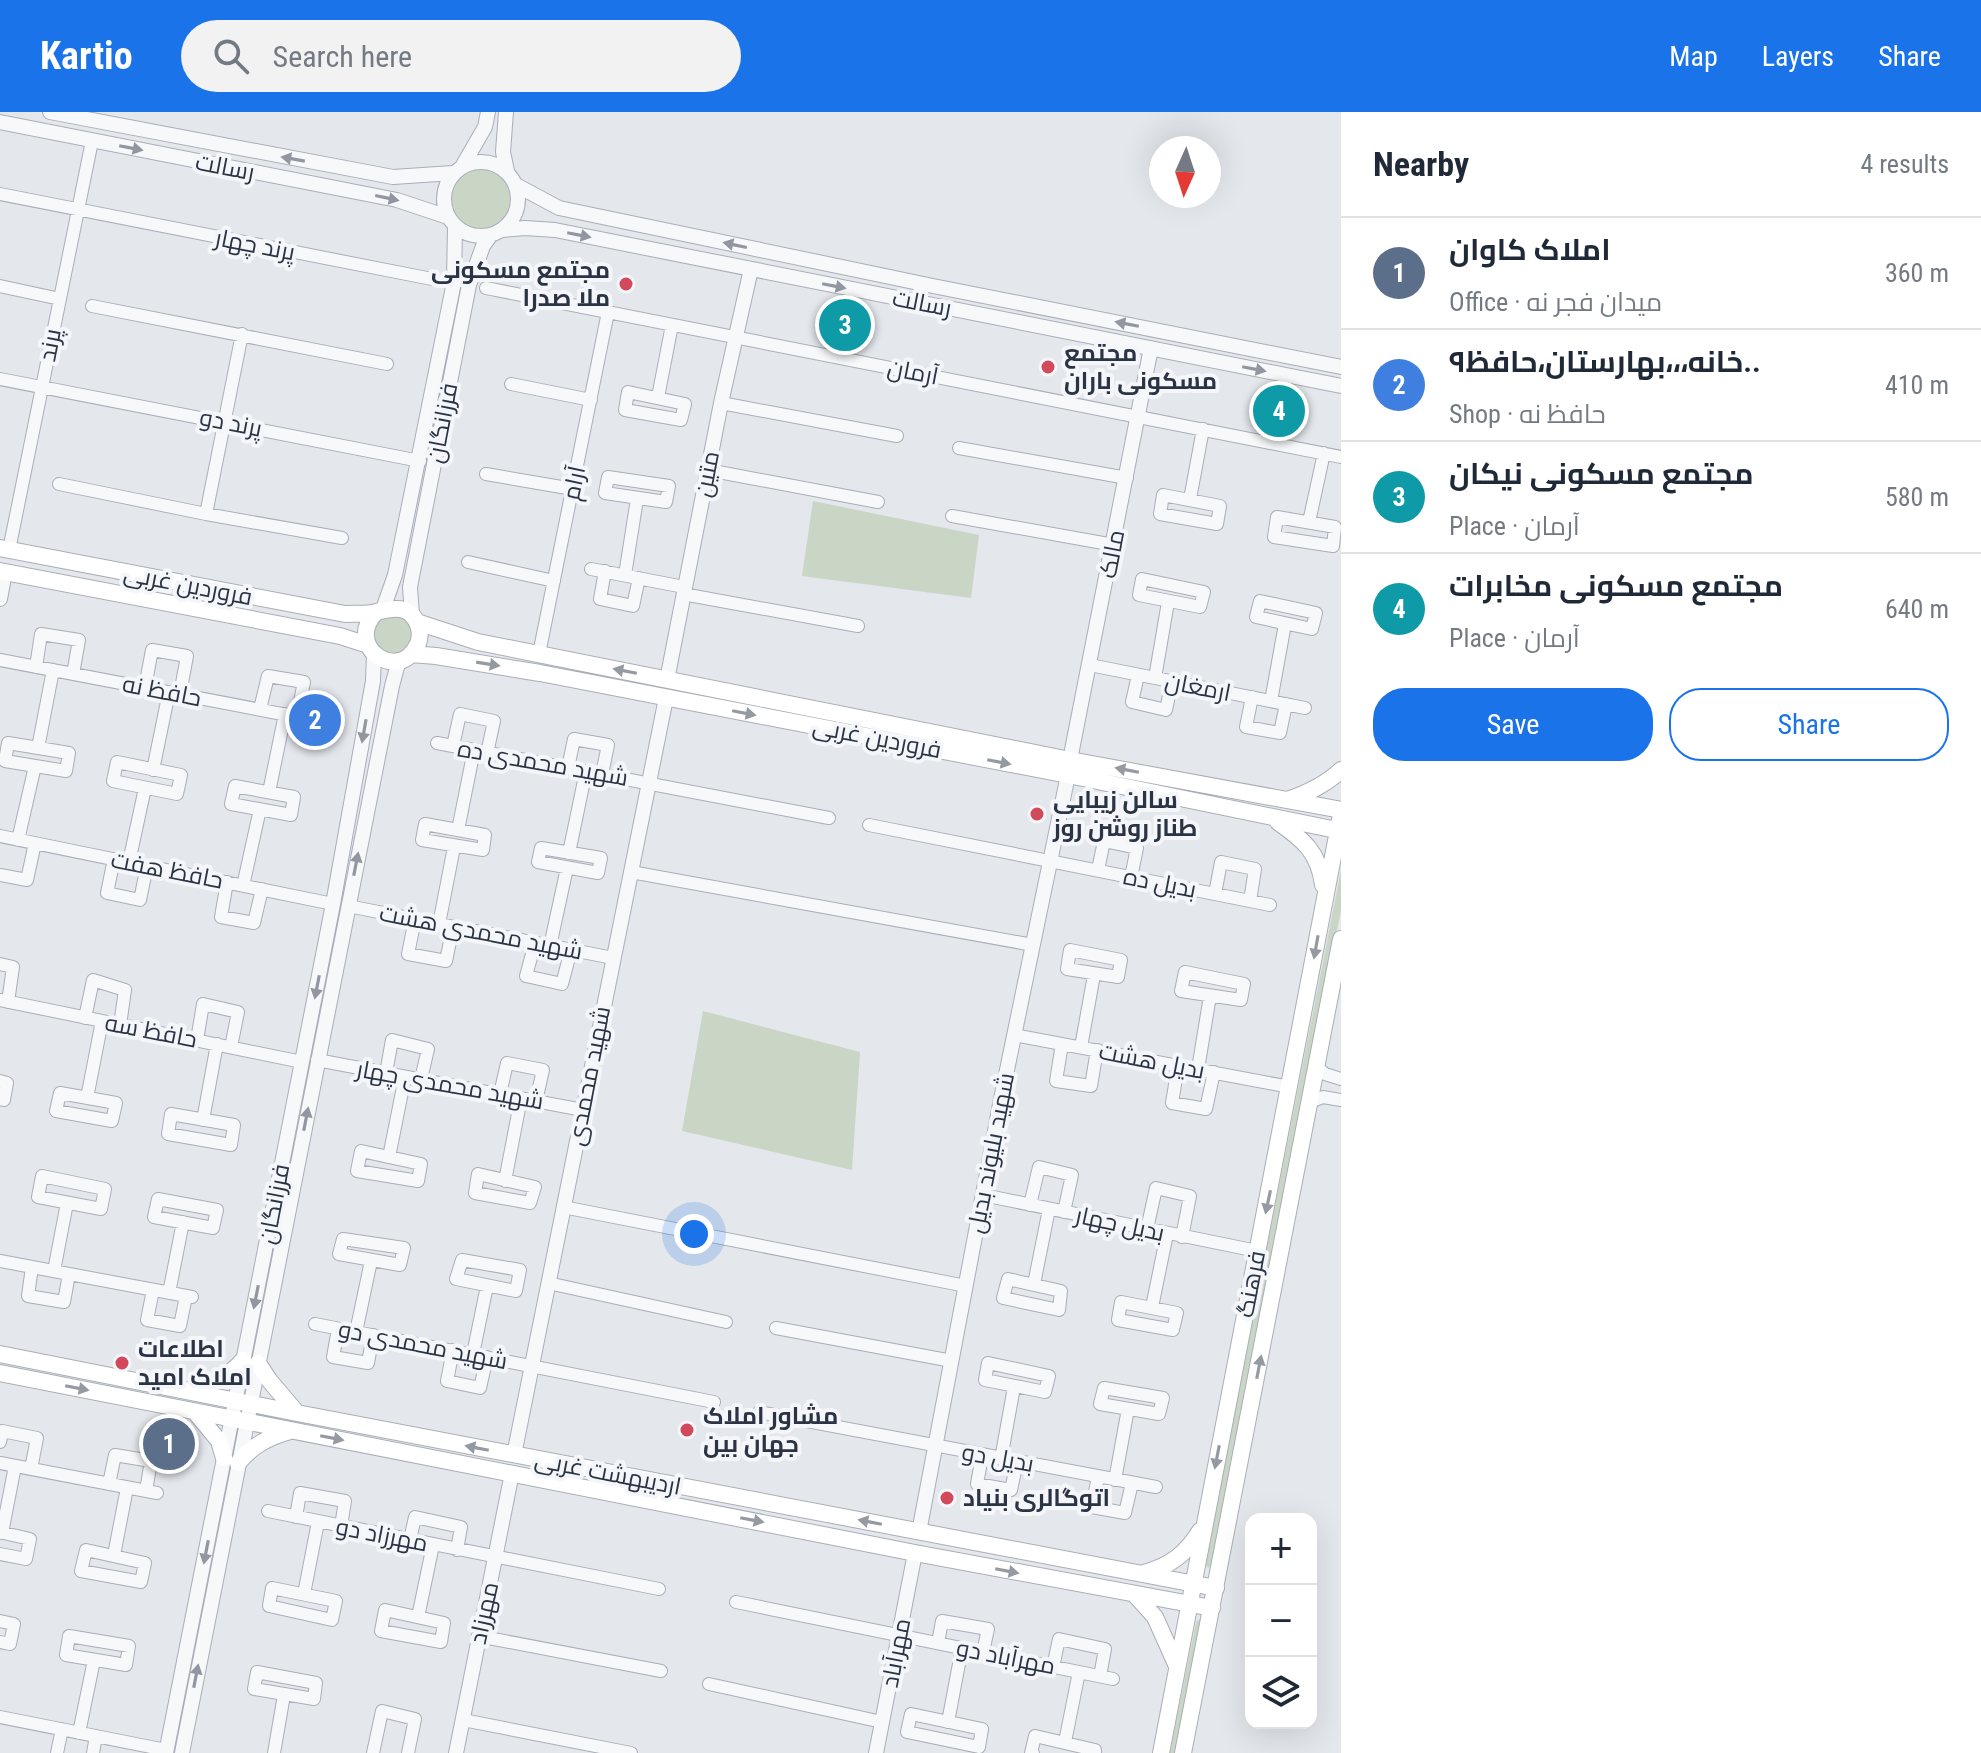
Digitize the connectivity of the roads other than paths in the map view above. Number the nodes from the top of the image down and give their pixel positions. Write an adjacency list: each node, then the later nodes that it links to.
1 (50, 112): 6 (street, رسالت, one-way to 1)
2 (488, 112): 6 (street)
3 (506, 112): 7 (street)
4 (0, 122): 5 (street, رسالت)
5 (92, 141): 10 (street, پرند); 11 (street, رسالت, one-way to 11)
6 (458, 169): 7 (street); 11 (street)
7 (507, 171): 8 (street)
8 (516, 185): 12 (street); 25 (street, رسالت, one-way to 8)
9 (0, 194): 10 (street, پرند چهار)
10 (78, 209): 14 (street, پرند چهار); 17 (street, پرند)
11 (452, 222): 12 (street); 40 (street, فرزانگان)
12 (496, 232): 13 (street, رسالت, one-way to 13); 66 (street, فرزانگان)
13 (751, 269): 22 (street, متین); 23 (street, رسالت, one-way to 23)
14 (432, 279)
15 (0, 286): 17 (street)
16 (486, 288): 19 (street, آرمان)
17 (60, 299): 29 (street, پرند)
18 (92, 306): 21 (street)
19 (608, 312): 20 (street, آرمان); 31 (street, آرام)
20 (672, 325): 22 (street, آرمان); 30 (street)
21 (242, 334): 24 (street); 34 (street)
22 (736, 338): 32 (street, متین); 33 (street, آرمان)
23 (1151, 348): 28 (street, رسالت, one-way to 28); 33 (street, مالک)
24 (387, 364)
25 (1341, 367)
26 (0, 379): 29 (street, پرند دو)
27 (511, 384): 31 (street)
28 (1341, 386)
29 (42, 388): 34 (street, پرند دو); 54 (street, پرند)
30 (658, 397): 30 (street)
31 (591, 400): 45 (street, آرام)
32 (721, 403): 36 (street); 41 (street, متین)
33 (1138, 417): 35 (street, آرمان); 43 (street, مالک)
34 (224, 421): 40 (street, پرند دو); 49 (street)
35 (1203, 429): 38 (street, آرمان); 47 (street)
36 (897, 436)
37 (959, 448): 43 (street)
38 (1324, 453): 39 (street, آرمان); 51 (street)
39 (1341, 457)
40 (420, 461): 65 (street, فرزانگان)
41 (708, 470): 48 (street); 62 (street, متین)
42 (486, 474): 45 (street)
43 (1127, 478): 53 (street, مالک)
44 (59, 484): 49 (street)
45 (573, 489): 61 (street, آرام)
46 (637, 499): 46 (street); 59 (street)
47 (1190, 499): 47 (street)
48 (878, 502)
49 (206, 514): 52 (street)
50 (952, 516): 53 (street)
51 (1309, 522): 51 (street)
52 (342, 538)
53 (1114, 545): 73 (street, مالک)
54 (5, 549): 65 (main road, فروردین غربی)
55 (468, 562): 61 (street)
56 (591, 569): 58 (street)
57 (3, 571): 63 (street); 69 (main road, فروردین غربی)
58 (605, 571): 59 (street); 60 (street)
59 (625, 575): 60 (street)
60 (639, 578): 62 (street)
61 (554, 581): 70 (street, آرام)
62 (684, 590): 68 (street); 79 (street, متین)
63 (0, 599)
64 (1168, 602): 64 (street); 78 (street)
65 (380, 610): 66 (main road); 69 (main road)
66 (415, 619): 70 (main road, فروردین غربی); 71 (main road)
67 (1285, 624): 85 (street)
68 (858, 626)
69 (371, 649): 71 (main road); 133 (street, فرزانگان, one-way to 133)
70 (539, 654): 79 (main road, فروردین غربی, one-way to 70)
71 (405, 657): 84 (main road, فروردین غربی, one-way to 84); 133 (street, فرزانگان, one-way to 71)
72 (0, 660): 74 (street, حافظ نه)
73 (1090, 665): 77 (street, ارمغان); 97 (street, مالک)
74 (36, 667): 75 (street, حافظ نه); 76 (street)
75 (53, 670): 76 (street, حافظ نه); 93 (street)
76 (73, 674): 81 (street, حافظ نه)
77 (1138, 675): 78 (street, ارمغان); 80 (street)
78 (1155, 678): 80 (street, ارمغان)
79 (667, 680): 97 (main road, فروردین غربی)
80 (1172, 681): 83 (street, ارمغان)
81 (145, 687): 82 (street, حافظ نه); 82 (street)
82 (174, 693): 88 (street, حافظ نه); 99 (street)
83 (1252, 697): 85 (street, ارمغان); 86 (street)
84 (666, 698): 97 (main road, فروردین غربی, one-way to 97); 103 (street, شهید محمدی)
85 (1271, 701): 86 (street, ارمغان)
86 (1286, 704): 87 (street, ارمغان)
87 (1305, 708)
88 (260, 709): 89 (street, حافظ نه); 89 (street)
89 (291, 715): 90 (street, حافظ نه); 105 (street)
90 (324, 722)
91 (437, 743): 92 (street, شهید محمدی ده)
92 (453, 746): 94 (street, شهید محمدی ده); 95 (street)
93 (38, 748): 96 (street); 96 (street)
94 (474, 750): 95 (street, شهید محمدی ده); 112 (street)
95 (487, 753): 98 (street, شهید محمدی ده)
96 (35, 766): 114 (street)
97 (1069, 767): 106 (main road, فروردین غربی, one-way to 97); 108 (main road, فروردین غربی); 119 (street, شهید بلیوند بدیل)
98 (568, 768): 101 (street, شهید محمدی ده); 102 (street)
99 (153, 770): 104 (street); 104 (street)
100 (1341, 770): 106 (main road)
101 (586, 771): 102 (street, شهید محمدی ده); 117 (street)
102 (602, 774): 103 (street, شهید محمدی ده)
103 (649, 783): 109 (street, شهید محمدی ده); 124 (street, شهید محمدی)
104 (145, 788): 120 (street)
105 (269, 792): 107 (street); 107 (street)
106 (1287, 800): 110 (main road, فروردین غربی)
107 (260, 809): 128 (street)
108 (1270, 817): 110 (main road, فروردین غربی); 131 (main road)
109 (829, 818)
110 (1340, 822): 131 (main road, فرهنگ)
111 (869, 825): 119 (street, بدیل ده)
112 (458, 830): 116 (street); 116 (street)
113 (0, 836): 114 (street, حافظ هفت)
114 (18, 840): 115 (street, حافظ هفت)
115 (35, 843): 118 (street, حافظ هفت); 125 (street)
116 (454, 847): 136 (street)
117 (569, 853): 122 (street); 122 (street)
118 (114, 859): 120 (street, حافظ هفت); 121 (street)
119 (1050, 861): 123 (street, بدیل ده); 140 (street, شهید بلیوند بدیل)
120 (129, 862): 121 (street, حافظ هفت)
121 (147, 866): 127 (street, حافظ هفت)
122 (567, 868): 141 (street)
123 (1098, 870): 126 (street, بدیل ده); 126 (street)
124 (631, 872): 140 (street); 143 (street, شهید محمدی)
125 (0, 875)
126 (1131, 877): 130 (street, بدیل ده)
127 (227, 882): 128 (street, حافظ هفت); 129 (street)
128 (243, 886): 129 (street, حافظ هفت)
129 (262, 889): 133 (street, حافظ هفت)
130 (1215, 894): 132 (street, بدیل ده); 132 (street)
131 (1325, 896): 168 (main road, فرهنگ, one-way to 168)
132 (1250, 901): 134 (street, بدیل ده)
133 (341, 905): 135 (street, شهید محمدی هشت); 158 (street, فرزانگان)
134 (1270, 905)
135 (415, 919): 136 (street, شهید محمدی هشت); 137 (street)
136 (439, 924): 137 (street, شهید محمدی هشت)
137 (453, 927): 139 (street, شهید محمدی هشت)
138 (1341, 939): 160 (main road, فرهنگ)
139 (535, 943): 141 (street, شهید محمدی هشت); 142 (street)
140 (1033, 945): 151 (street, شهید بلیوند بدیل)
141 (550, 946): 142 (street, شهید محمدی هشت)
142 (571, 950): 143 (street, شهید محمدی هشت)
143 (613, 958): 176 (street, شهید محمدی)
144 (0, 964): 147 (street)
145 (1094, 975): 156 (street)
146 (1210, 996): 146 (street); 161 (street)
147 (4, 1001): 148 (street, حافظ سه)
148 (85, 1018): 149 (street, حافظ سه); 150 (street)
149 (102, 1021): 150 (street, حافظ سه); 170 (street)
150 (120, 1025): 152 (street, حافظ سه)
151 (1014, 1035): 154 (street, بدیل هشت); 180 (street, شهید بلیوند بدیل)
152 (197, 1040): 153 (street, حافظ سه); 155 (street)
153 (217, 1044): 155 (street, حافظ سه); 177 (street)
154 (1062, 1044): 156 (street, بدیل هشت); 157 (street)
155 (231, 1047): 158 (street, حافظ سه)
156 (1081, 1047): 157 (street, بدیل هشت)
157 (1097, 1050): 159 (street, بدیل هشت)
158 (310, 1061): 163 (street, شهید محمدی چهار); 213 (street, فرزانگان)
159 (1178, 1066): 161 (street, بدیل هشت); 162 (street)
160 (1317, 1067): 166 (street); 175 (main road, فرهنگ)
161 (1198, 1069): 162 (street, بدیل هشت)
162 (1214, 1072): 168 (street, بدیل هشت)
163 (386, 1073): 164 (street, شهید محمدی چهار); 165 (street)
164 (405, 1077): 165 (street, شهید محمدی چهار); 178 (street)
165 (421, 1079): 169 (street, شهید محمدی چهار)
166 (1341, 1079)
167 (0, 1081): 172 (street)
168 (1290, 1087): 190 (main road, فرهنگ, one-way to 190)
169 (500, 1094): 171 (street, شهید محمدی چهار); 174 (street)
170 (87, 1098)
171 (521, 1098): 174 (street, شهید محمدی چهار); 179 (street)
172 (0, 1099)
173 (1341, 1100): 175 (street)
174 (536, 1101): 176 (street, شهید محمدی چهار)
175 (1310, 1102): 262 (main road, فرهنگ, one-way to 175)
176 (583, 1110): 183 (street, شهید محمدی)
177 (203, 1120): 177 (street)
178 (389, 1157): 178 (street)
179 (505, 1181): 179 (street)
180 (983, 1195): 182 (street, بدیل چهار); 199 (street, شهید بلیوند بدیل)
181 (67, 1203): 181 (street); 194 (street)
182 (1030, 1205): 184 (street, بدیل چهار); 185 (street)
183 (563, 1207): 196 (street, شهید محمدی); 199 (street)
184 (1049, 1209): 185 (street, بدیل چهار); 197 (street)
185 (1064, 1212): 187 (street, بدیل چهار)
186 (183, 1222): 186 (street); 201 (street)
187 (1147, 1229): 188 (street, بدیل چهار); 189 (street)
188 (1167, 1234): 189 (street, بدیل چهار); 202 (street)
189 (1182, 1237): 190 (street, بدیل چهار)
190 (1257, 1251): 249 (main road, فرهنگ, one-way to 249)
191 (0, 1261): 193 (street)
192 (371, 1261): 192 (street); 207 (street)
193 (32, 1267): 194 (street); 195 (street)
194 (54, 1271): 195 (street)
195 (69, 1274): 200 (street)
196 (548, 1283): 203 (street); 215 (street, شهید محمدی)
197 (1034, 1284): 197 (street)
198 (487, 1286): 198 (street); 211 (street)
199 (966, 1286): 214 (street, شهید بلیوند بدیل)
200 (153, 1290): 201 (street); 201 (street)
201 (169, 1293)
202 (1152, 1307)
203 (726, 1322)
204 (315, 1324): 206 (street, شهید محمدی دو)
205 (776, 1328): 214 (street)
206 (338, 1329): 207 (street, شهید محمدی دو); 208 (street)
207 (356, 1332): 208 (street, شهید محمدی دو)
208 (373, 1335): 209 (street, شهید محمدی دو)
209 (453, 1350): 211 (street, شهید محمدی دو); 212 (street)
210 (0, 1354): 218 (main road, اردیبهشت غربی)
211 (473, 1354): 212 (street, شهید محمدی دو)
212 (487, 1357): 215 (street, شهید محمدی دو)
213 (251, 1361): 218 (main road); 219 (street, فرزانگان); 224 (main road)
214 (952, 1361): 228 (street, شهید بلیوند بدیل)
215 (531, 1365): 220 (street, شهید محمدی دو); 229 (street, شهید محمدی)
216 (0, 1373): 222 (main road, اردیبهشت غربی, one-way to 222)
217 (1014, 1387): 217 (street); 231 (street)
218 (187, 1391): 219 (main road, اردیبهشت غربی)
219 (243, 1402): 224 (main road, اردیبهشت غربی); 225 (street, فرزانگان)
220 (714, 1402)
221 (1128, 1409): 221 (street); 239 (street)
222 (194, 1411): 225 (main road, اردیبهشت غربی); 232 (main road)
223 (759, 1412): 228 (street, بدیل دو)
224 (297, 1413): 229 (main road, اردیبهشت غربی, one-way to 224)
225 (239, 1421): 226 (main road, اردیبهشت غربی); 232 (street, فرزانگان)
226 (292, 1431): 232 (main road); 237 (main road, اردیبهشت غربی, one-way to 237)
227 (0, 1442): 236 (street)
228 (935, 1447): 230 (street, بدیل دو); 251 (street, شهید بلیوند بدیل)
229 (514, 1455): 244 (main road, اردیبهشت غربی)
230 (982, 1456): 231 (street, بدیل دو); 233 (street)
231 (1001, 1459): 233 (street, بدیل دو)
232 (231, 1460): 294 (street, فرزانگان)
233 (1017, 1462): 238 (street, بدیل دو)
234 (0, 1463): 235 (street)
235 (15, 1466): 236 (street); 252 (street)
236 (31, 1469): 241 (street)
237 (512, 1473): 246 (main road, اردیبهشت غربی); 259 (street, مهرزاد)
238 (1098, 1477): 239 (street, بدیل دو); 240 (street)
239 (1115, 1480): 240 (street, بدیل دو)
240 (1132, 1483): 242 (street, بدیل دو)
241 (109, 1484): 243 (street); 243 (street)
242 (1156, 1487)
243 (127, 1488): 258 (street)
244 (716, 1493): 246 (main road); 251 (main road, اردیبهشت غربی, one-way to 244)
245 (268, 1511): 247 (street, مهرزاد دو)
246 (713, 1512): 256 (main road, اردیبهشت غربی, one-way to 256)
247 (296, 1517): 248 (street, مهرزاد دو); 250 (street)
248 (318, 1522): 250 (street, مهرزاد دو); 264 (street)
249 (1204, 1524): 260 (main road); 261 (main road, فرهنگ)
250 (341, 1526): 253 (street, مهرزاد دو)
251 (919, 1532): 260 (main road, اردیبهشت غربی)
252 (1, 1533): 257 (street)
253 (410, 1540): 254 (street, مهرزاد دو); 255 (street)
254 (433, 1545): 255 (street, مهرزاد دو); 269 (street)
255 (457, 1550): 259 (street, مهرزاد دو)
256 (915, 1553): 265 (main road, اردیبهشت غربی, one-way to 265); 271 (street, مهرآباد)
257 (0, 1554)
258 (114, 1555): 258 (street)
259 (497, 1556): 263 (street, مهرزاد دو); 272 (street, مهرزاد)
260 (1139, 1574): 261 (main road, اردیبهشت غربی)
261 (1193, 1584): 262 (main road, اردیبهشت غربی); 267 (main road, فرهنگ)
262 (1216, 1588): 268 (main road, فرهنگ)
263 (659, 1589)
264 (304, 1594): 264 (street)
265 (1135, 1595): 267 (main road, اردیبهشت غربی); 279 (main road)
266 (736, 1602): 271 (street, مهرآباد دو)
267 (1189, 1605): 268 (main road, اردیبهشت غربی); 279 (main road, فرهنگ)
268 (1212, 1608): 306 (main road, فرهنگ)
269 (418, 1617): 269 (street)
270 (0, 1621): 273 (street)
271 (899, 1635): 274 (street, مهرآباد دو); 288 (street, مهرآباد)
272 (478, 1636): 280 (street); 287 (street, مهرزاد)
273 (0, 1642)
274 (938, 1643): 275 (street, مهرآباد دو); 276 (street)
275 (962, 1648): 276 (street, مهرآباد دو); 289 (street)
276 (983, 1652): 278 (street, مهرآباد دو)
277 (94, 1660): 277 (street); 291 (street)
278 (1053, 1667): 281 (street, مهرآباد دو); 282 (street)
279 (1177, 1667): 305 (main road, فرهنگ)
280 (661, 1671)
281 (1079, 1672): 282 (street, مهرآباد دو); 293 (street)
282 (1100, 1676): 283 (street, مهرآباد دو)
283 (1113, 1679)
284 (709, 1684): 288 (street)
285 (284, 1695): 285 (street); 297 (street)
286 (0, 1717): 290 (street)
287 (463, 1720): 300 (street, مهرزاد); 301 (street)
288 (882, 1722): 302 (street, مهرآباد)
289 (948, 1722): 289 (street)
290 (62, 1729): 291 (street); 295 (street)
291 (79, 1733): 292 (street)
292 (96, 1736): 294 (street); 296 (street)
293 (1065, 1742): 303 (street); 304 (street)
294 (177, 1752)
295 (57, 1753)
296 (93, 1753)
297 (274, 1753)
298 (373, 1753): 299 (street)
299 (408, 1753)
300 (456, 1753)
301 (631, 1753)
302 (876, 1753)
303 (1033, 1753)
304 (1095, 1753)
305 (1161, 1753)
306 (1183, 1753)

